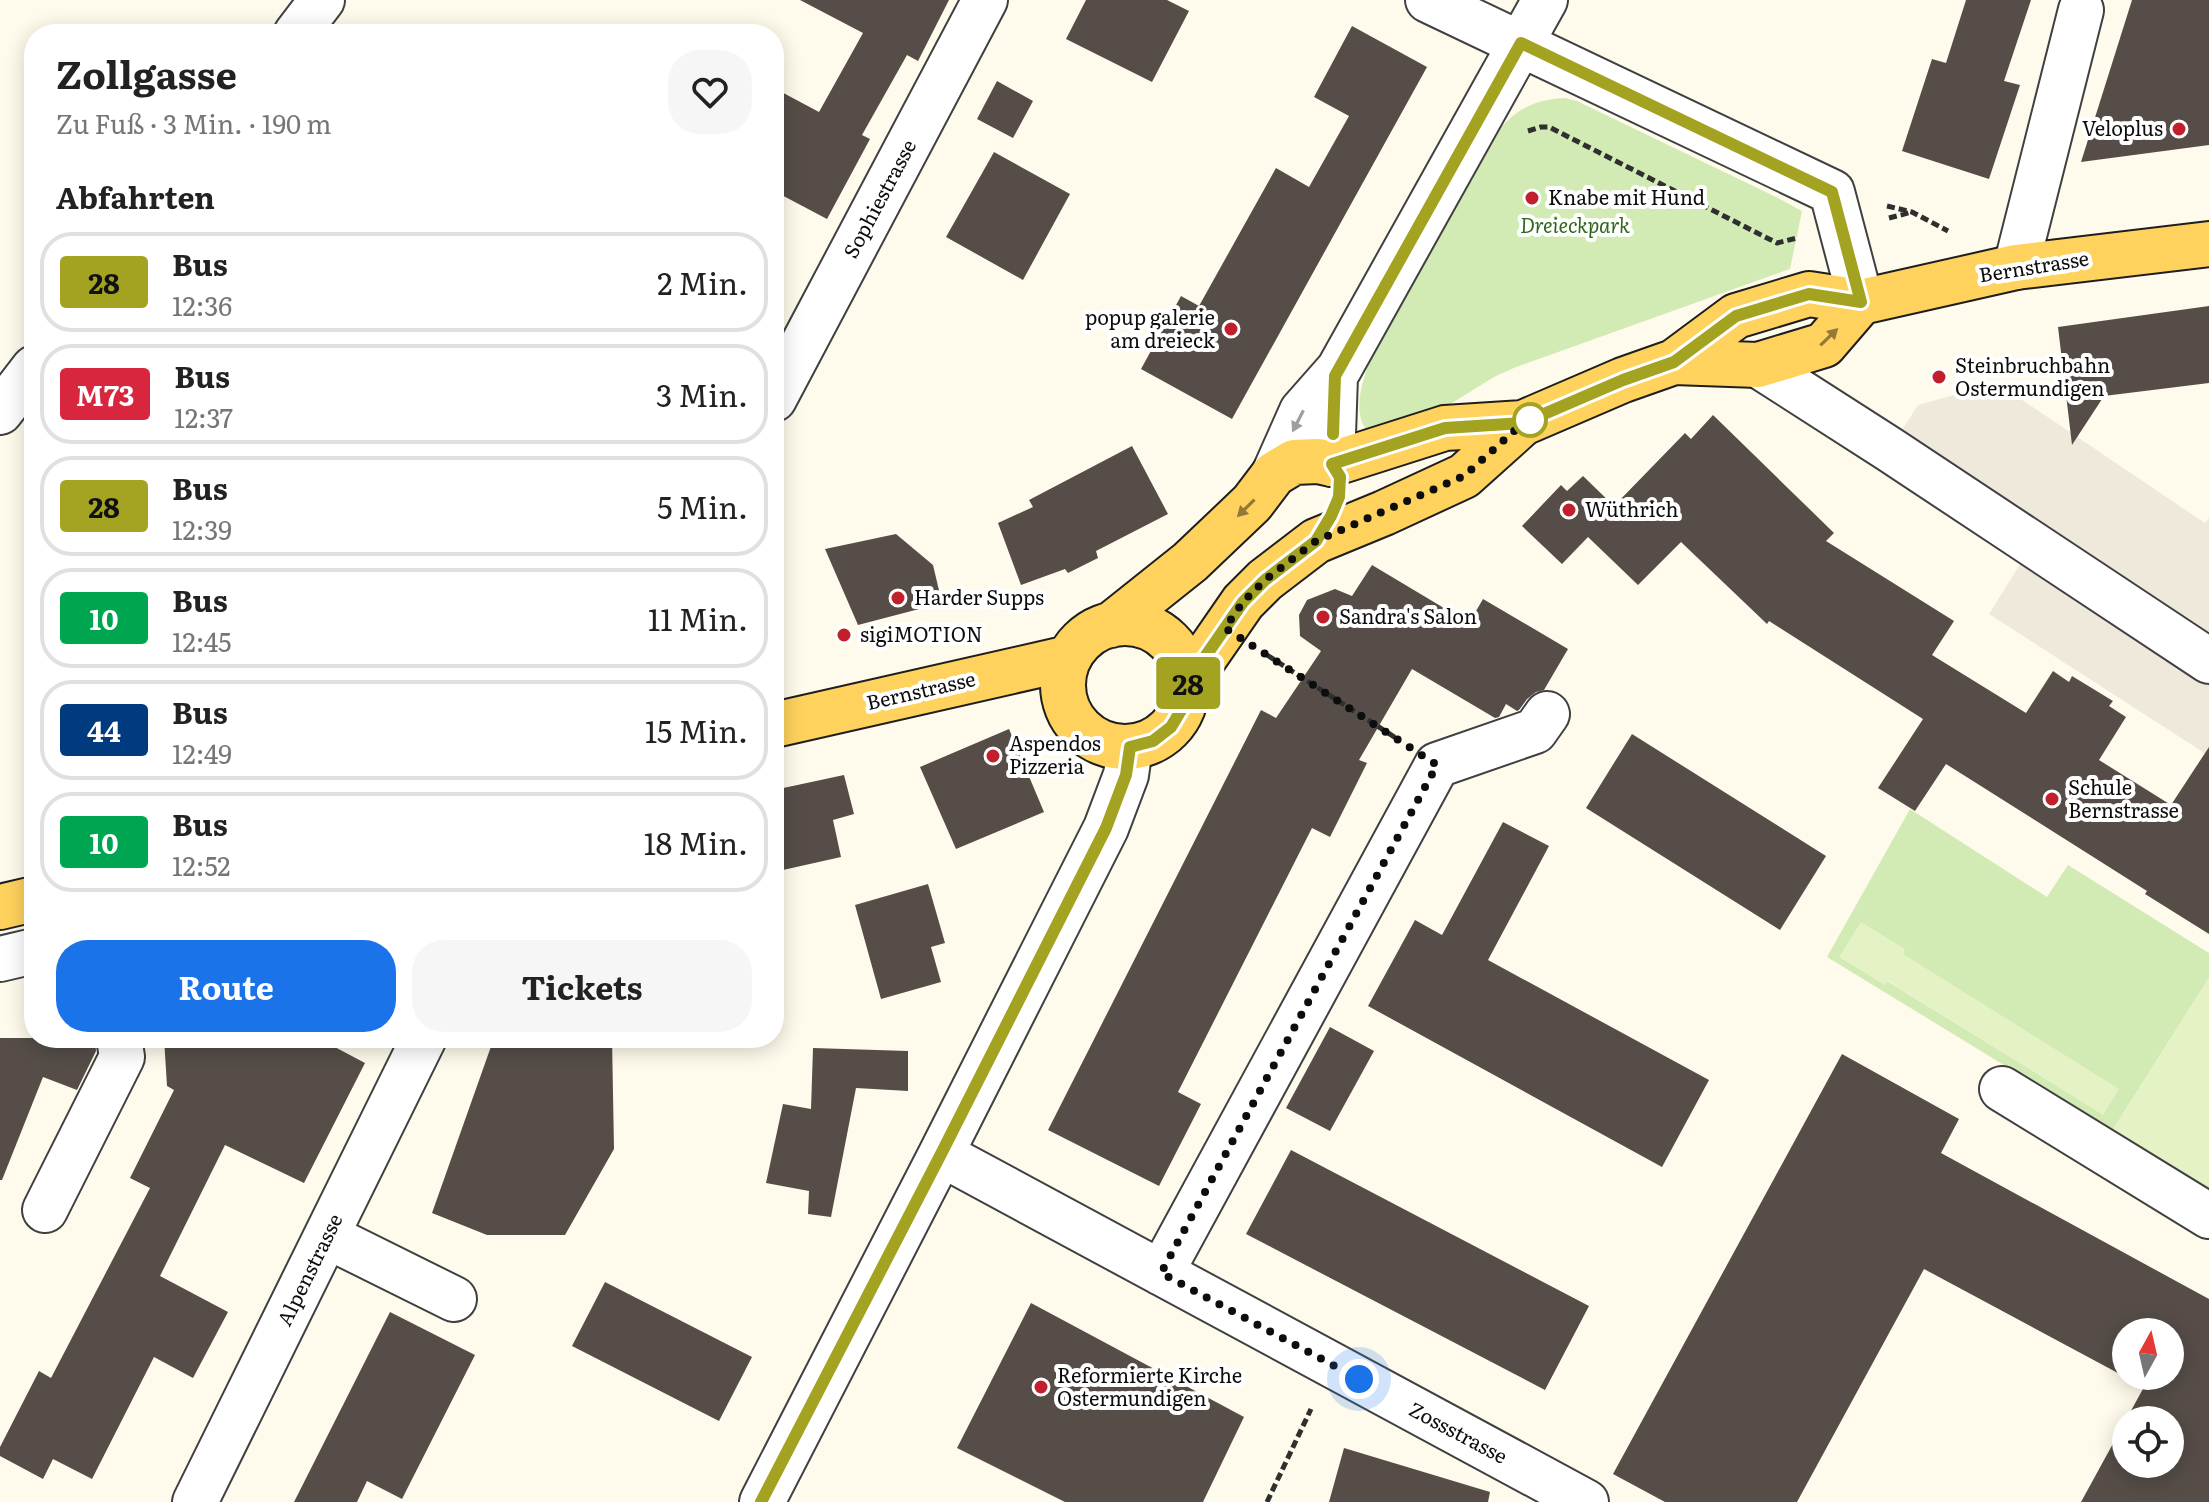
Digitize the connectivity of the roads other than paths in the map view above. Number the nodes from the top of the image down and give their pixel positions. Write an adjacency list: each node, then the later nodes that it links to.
1 (322, 0): 6 (street)
2 (985, 0): 14 (street, Sophiestrasse)
3 (1428, 0): 7 (street)
4 (1545, 0): 7 (street)
5 (2081, 10): 9 (street)
6 (304, 24)
7 (1521, 43): 10 (street); 13 (street)
8 (2209, 244): 9 (main road, Bernstrasse)
9 (2016, 267): 10 (main road, Bernstrasse)
10 (1861, 302): 11 (main road, Bernstrasse); 12 (main road, Bernstrasse, one-way to 10)
11 (1674, 362): 12 (main road, Bernstrasse); 17 (main road, Bernstrasse)
12 (1758, 365): 23 (street)
13 (1335, 376): 18 (street); 19 (street, one-way to 19)
14 (784, 380)
15 (24, 381): 16 (street)
16 (0, 412)
17 (1523, 423): 18 (main road, Bernstrasse); 20 (main road, Bernstrasse)
18 (1332, 464): 19 (main road, Bernstrasse); 20 (main road, Bernstrasse)
19 (1274, 474): 21 (main road, one-way to 21)
20 (1316, 541): 24 (main road, Bernstrasse)
21 (1111, 625): 22 (main road); 24 (main road)
22 (1069, 658): 26 (main road, Bernstrasse); 27 (main road)
23 (2209, 661)
24 (1187, 683): 27 (main road, Bernstrasse)
25 (1547, 714): 39 (street)
26 (784, 723)
27 (1130, 747): 35 (street)
28 (24, 901): 29 (main road)
29 (0, 907)
30 (24, 953): 31 (street)
31 (0, 959)
32 (121, 1048): 36 (street)
33 (419, 1048): 38 (street, Alpenstrasse)
34 (2002, 1089): 37 (street)
35 (941, 1154): 39 (street, Zossstrasse); 42 (street)
36 (45, 1210)
37 (2209, 1216)
38 (327, 1236): 40 (street); 41 (street, Alpenstrasse)
39 (1161, 1273): 43 (street, Zossstrasse)
40 (454, 1299)
41 (195, 1502)
42 (762, 1502)
43 (1586, 1502)

